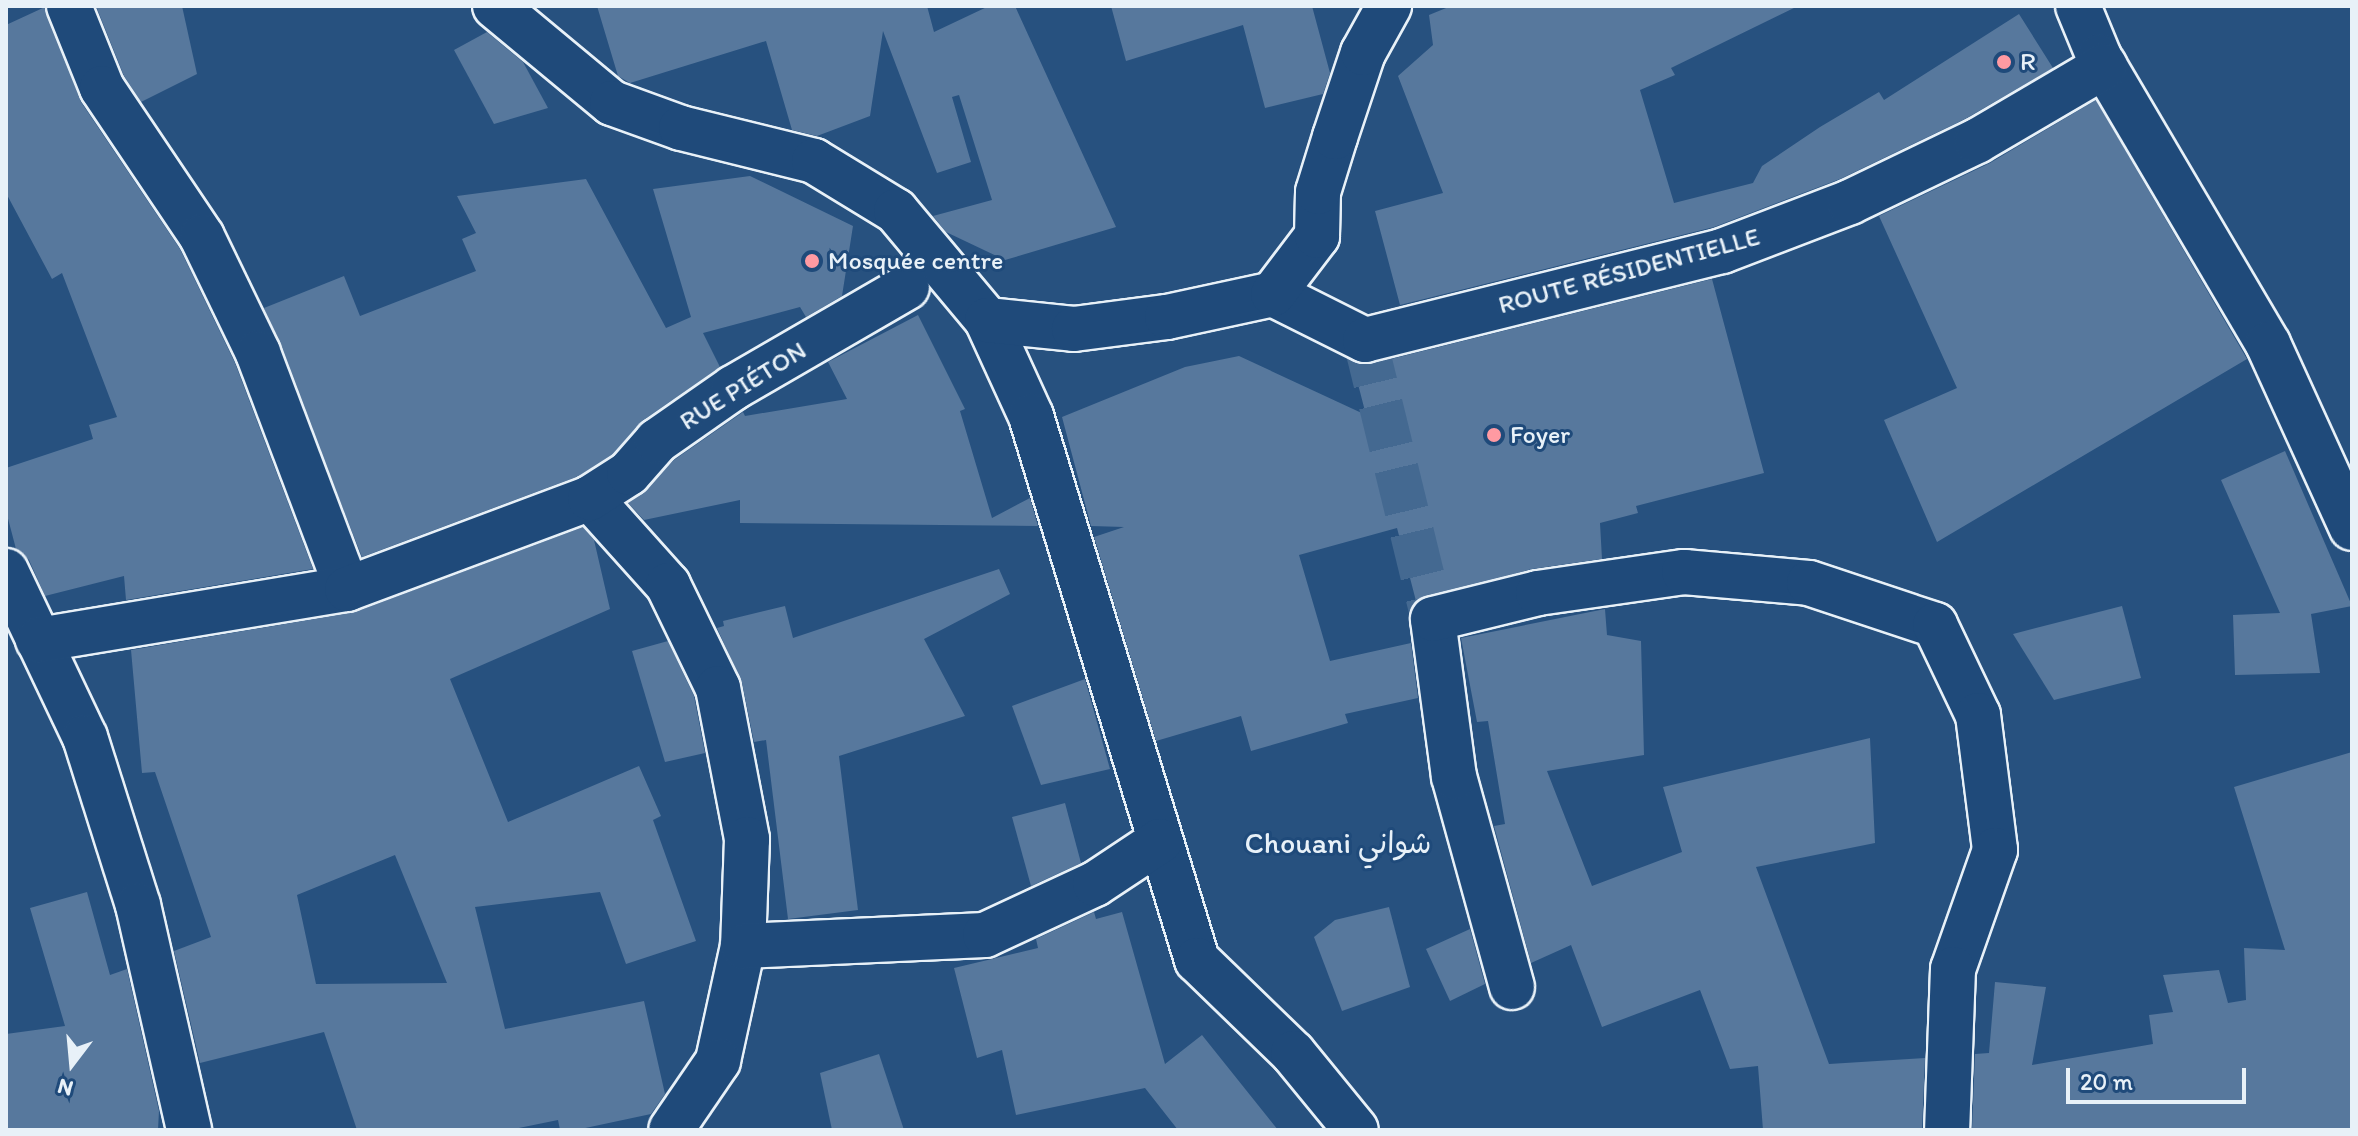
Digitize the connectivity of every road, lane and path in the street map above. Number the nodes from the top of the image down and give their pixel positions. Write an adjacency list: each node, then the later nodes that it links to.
1 (69, 6): 12 (street)
2 (495, 6): 8 (street)
3 (1389, 6): 7 (street)
4 (2078, 6): 5 (street)
5 (2105, 66): 7 (street, ROUTE RÉSIDENTIELLE); 10 (street)
6 (907, 287): 9 (street, RUE PIÉTON)
7 (1273, 294): 8 (street)
8 (987, 320): 14 (street)
9 (590, 498): 12 (street, RUE PIÉTON); 15 (street)
10 (2352, 528)
11 (6, 571): 13 (street)
12 (347, 589): 13 (street, RUE PIÉTON)
13 (38, 640): 17 (street)
14 (1160, 841): 15 (street); 19 (street)
15 (743, 946): 18 (street)
16 (1512, 987): 20 (street)
17 (189, 1130)
18 (671, 1130)
19 (1356, 1130)
20 (1947, 1130)

